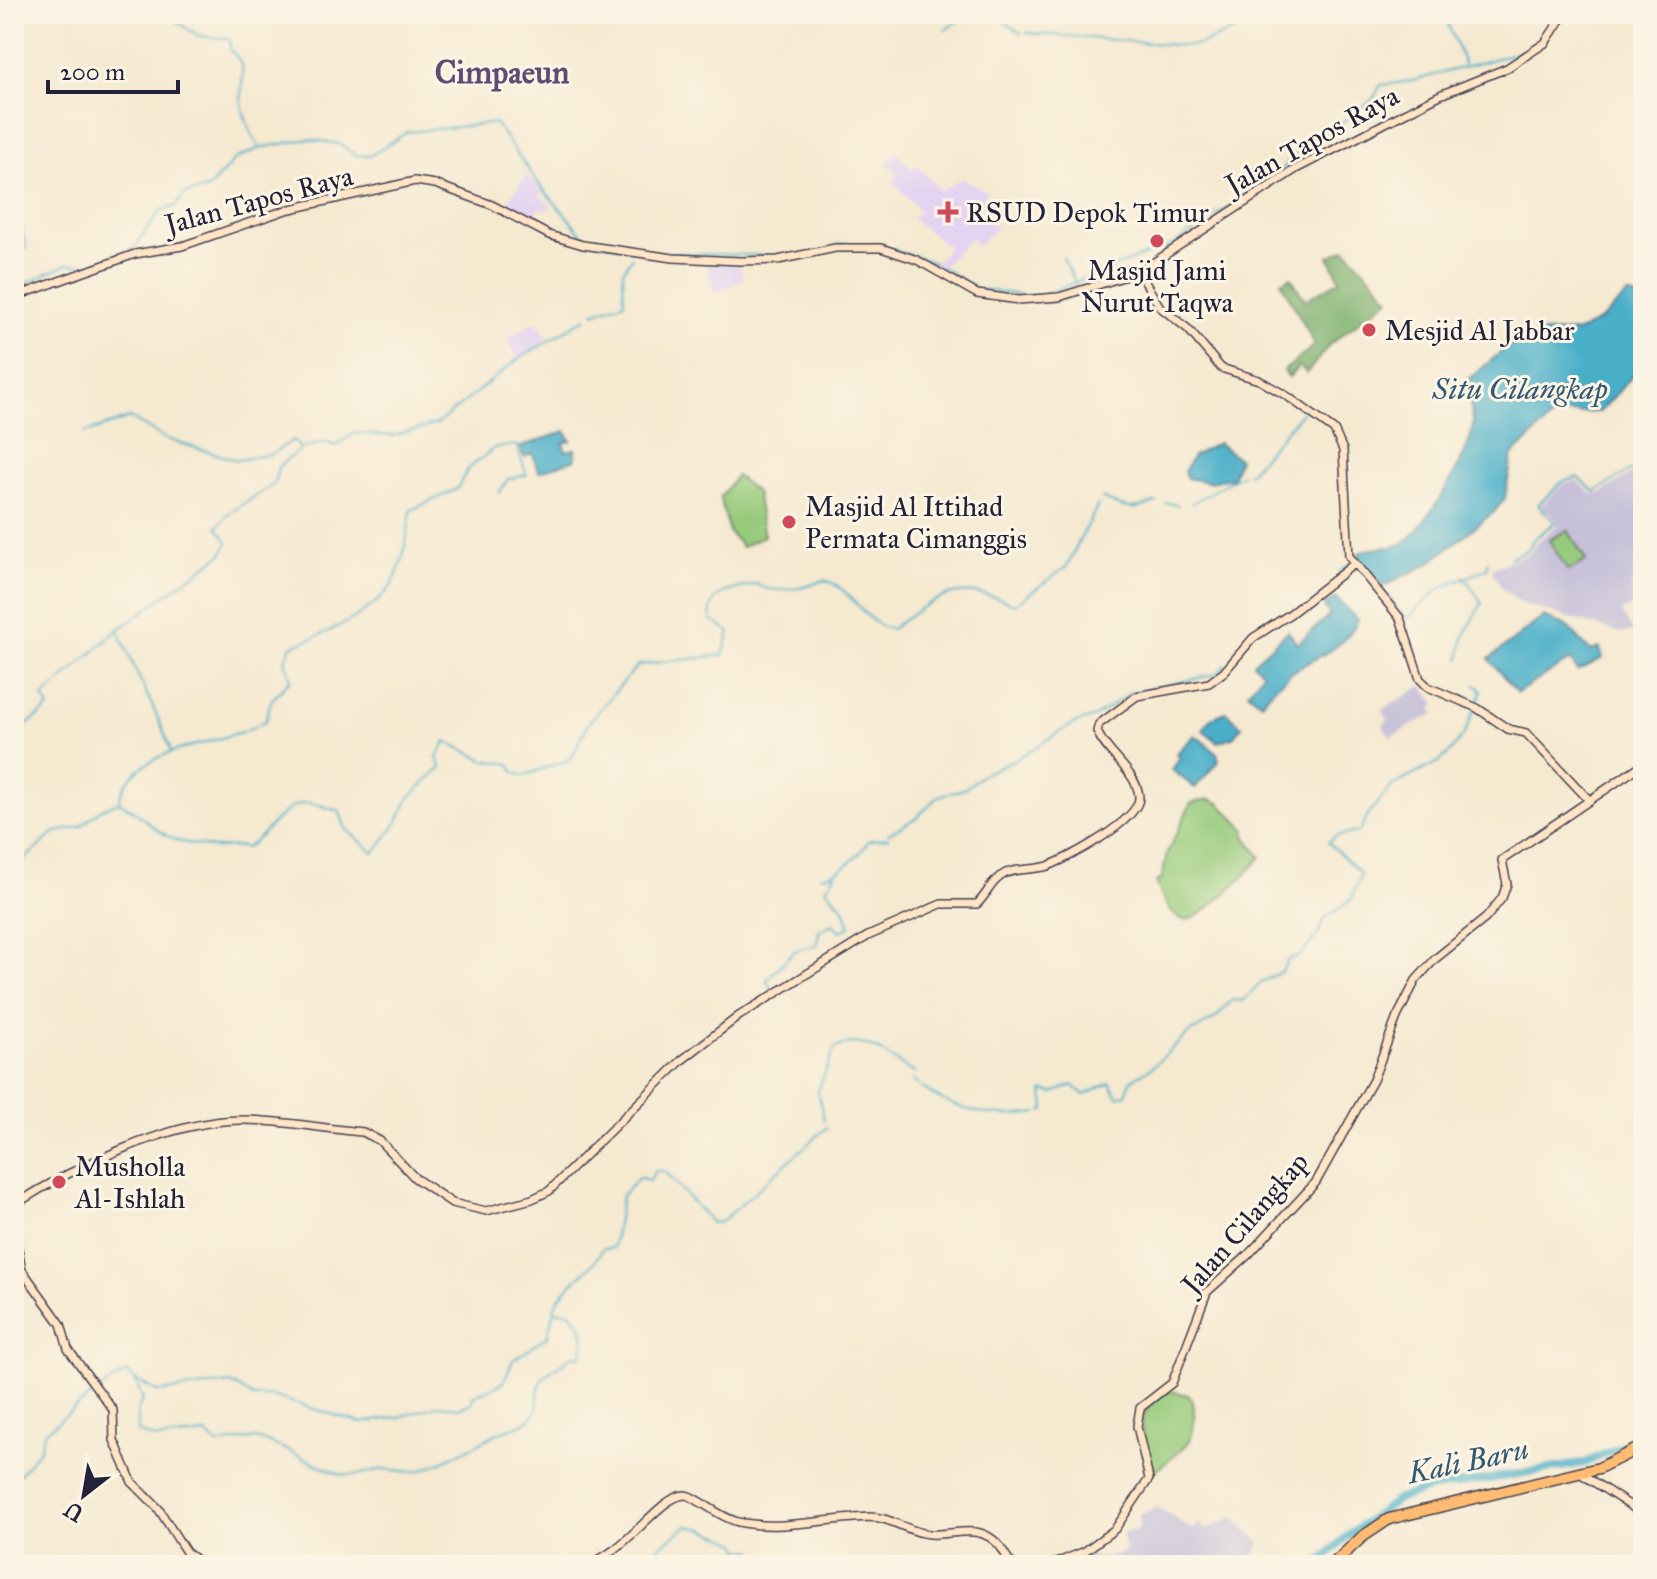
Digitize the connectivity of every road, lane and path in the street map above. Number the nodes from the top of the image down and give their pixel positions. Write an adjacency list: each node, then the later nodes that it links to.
1 (1564, 14): 2 (street, Jalan Tapos Raya)
2 (1139, 272): 3 (street, Jalan Tapos Raya); 4 (street)
3 (14, 297)
4 (1352, 561): 6 (street); 7 (street)
5 (1643, 764): 6 (street, Jalan Cilangkap)
6 (1588, 799): 15 (street, Jalan Cilangkap)
7 (14, 1205)
8 (14, 1228): 12 (street)
9 (1643, 1449): 10 (highway)
10 (1581, 1475): 11 (street); 16 (highway)
11 (1643, 1514)
12 (203, 1565)
13 (585, 1565): 14 (street)
14 (1013, 1565)
15 (1051, 1565)
16 (1335, 1565)

